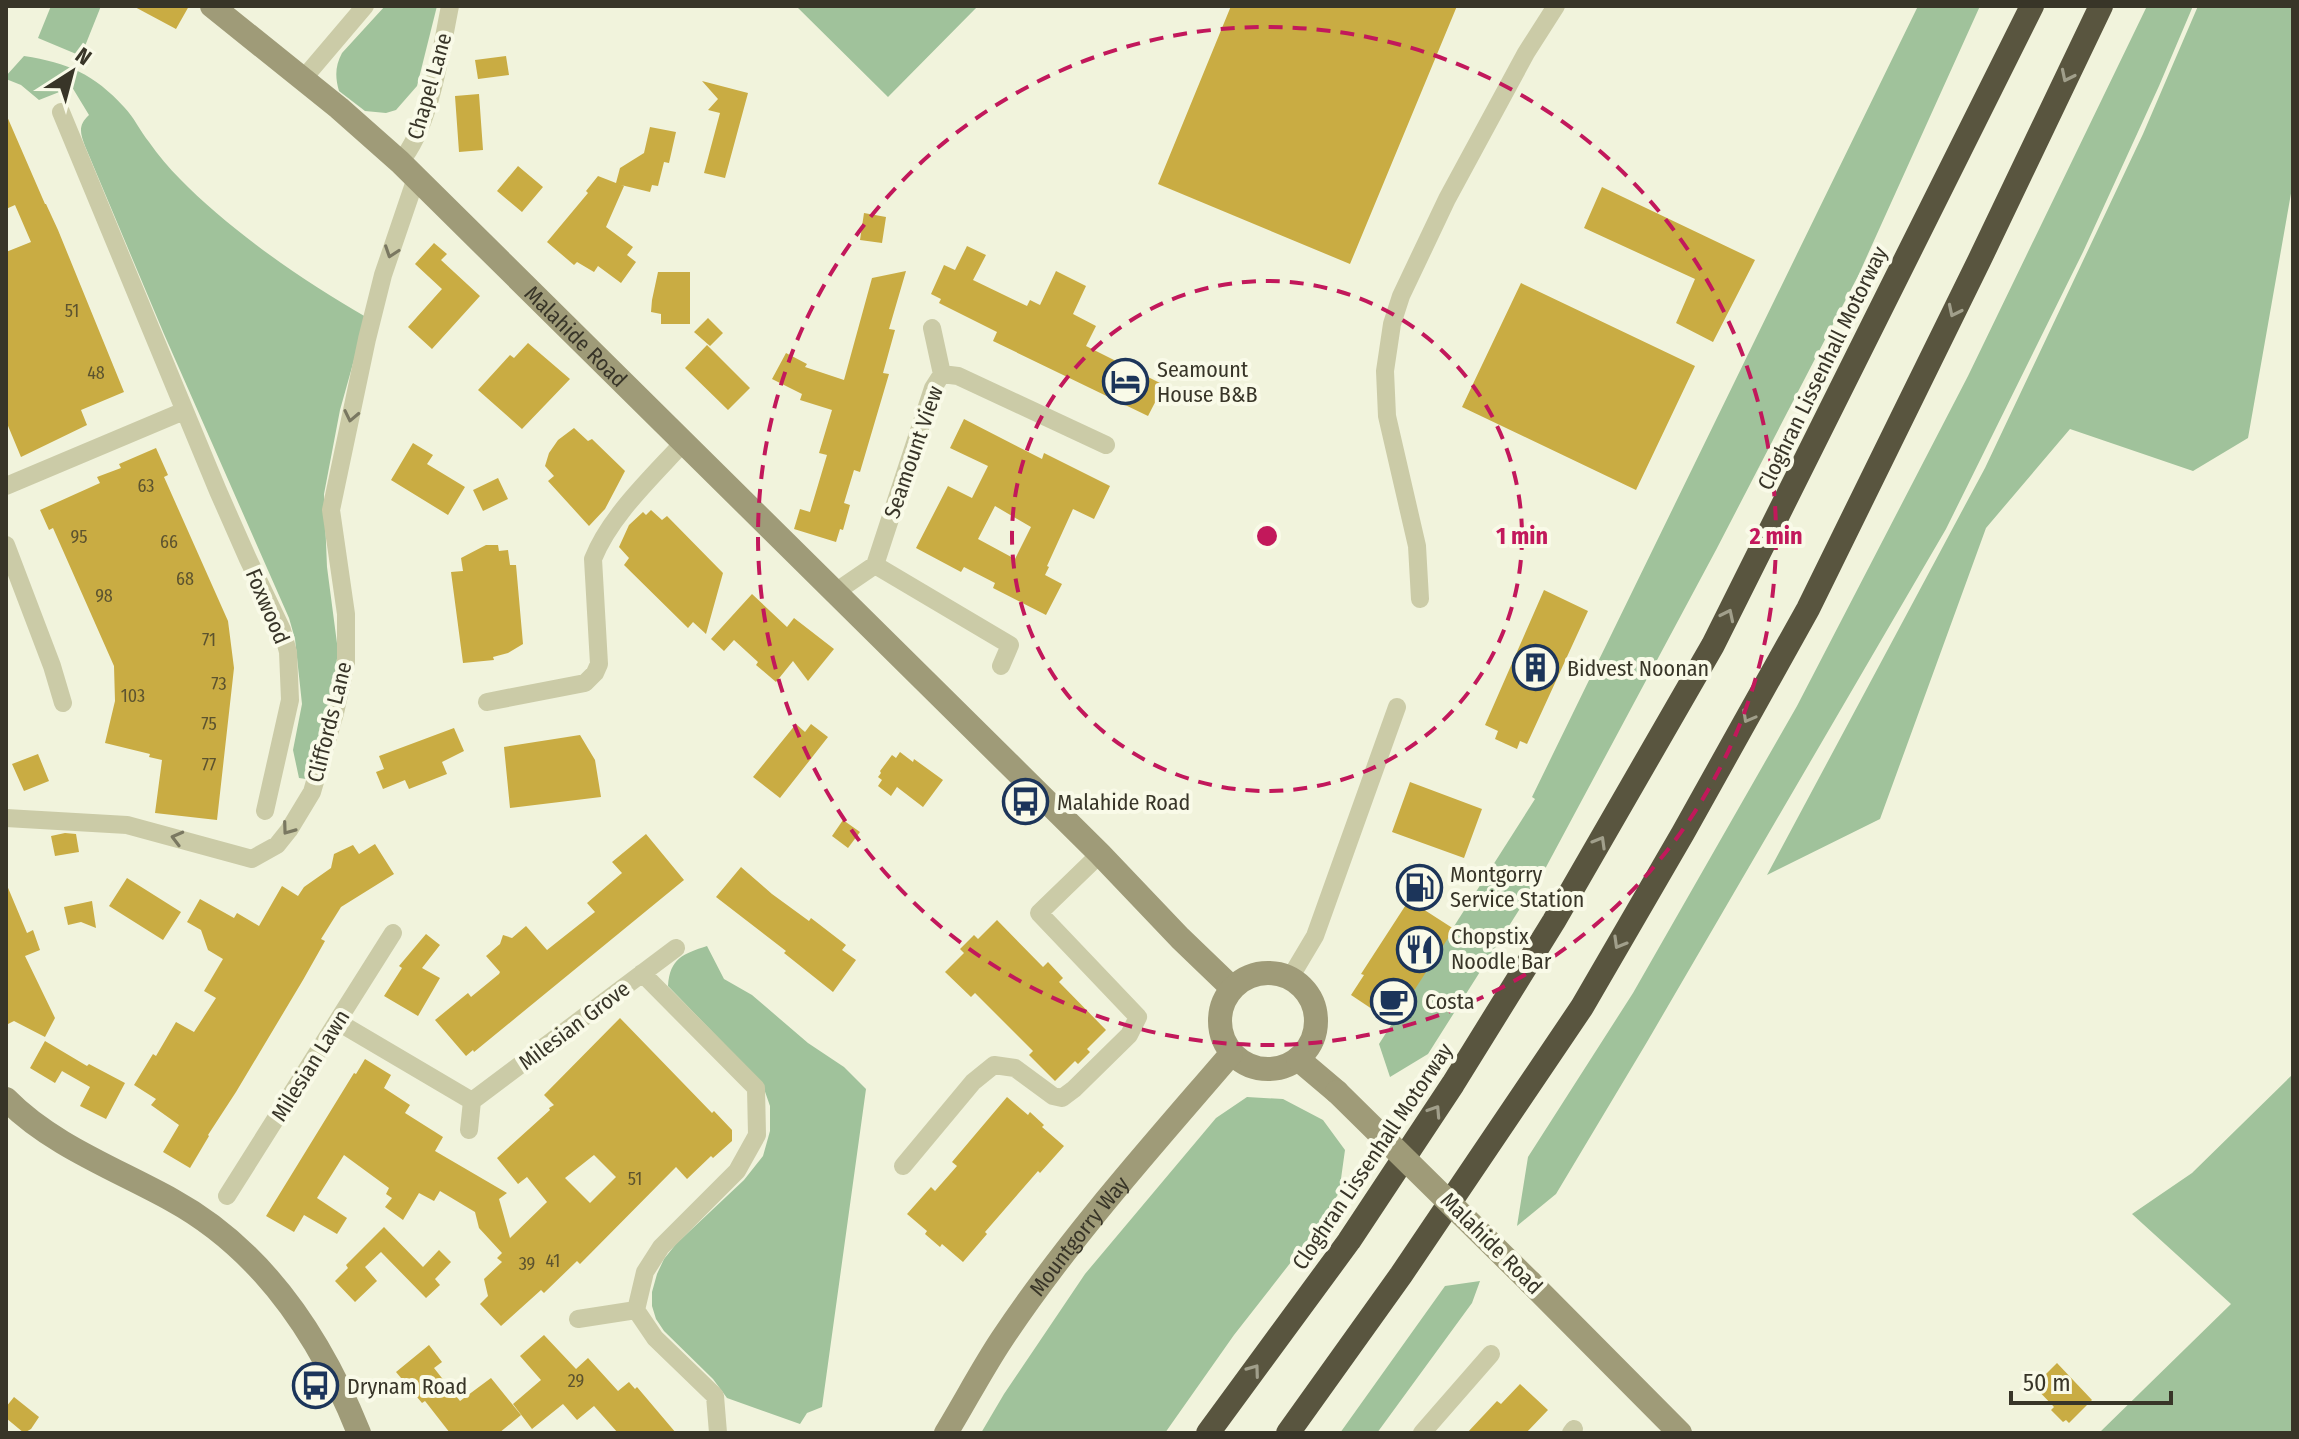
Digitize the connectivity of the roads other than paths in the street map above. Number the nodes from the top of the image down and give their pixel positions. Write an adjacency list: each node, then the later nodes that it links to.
1 (212, 6): 7 (main road, Malahide Road)
2 (365, 6): 7 (street)
3 (450, 6): 9 (street, Chapel Lane)
4 (1556, 6): 19 (street)
5 (2032, 6): 46 (highway, Cloghran Lissenhall Motorway, one-way to 5)
6 (2101, 6): 47 (highway, one-way to 47)
7 (303, 79): 9 (main road, Malahide Road)
8 (61, 112): 12 (street, Foxwood)
9 (408, 170): 13 (main road, Malahide Road); 25 (street, Cliffords Lane, one-way to 25)
10 (932, 328): 11 (street)
11 (942, 374): 14 (street, Seamount View); 17 (street, Seamount View)
12 (184, 411): 15 (street); 24 (street, Foxwood)
13 (683, 443): 18 (main road, Malahide Road); 21 (street)
14 (1106, 445)
15 (6, 486)
16 (6, 545): 22 (street)
17 (875, 565): 18 (street); 20 (street)
18 (834, 593): 26 (main road, Malahide Road)
19 (1420, 599)
20 (1001, 666)
21 (487, 702)
22 (63, 703)
23 (1397, 707): 30 (street)
24 (265, 811)
25 (6, 818)
26 (1100, 854): 31 (main road, Malahide Road); 38 (street)
27 (393, 933): 32 (street, Milesian Lawn)
28 (676, 948): 29 (street, Milesian Grove)
29 (642, 973): 36 (street, Milesian Grove); 40 (street)
30 (1290, 978): 31 (main road); 34 (main road)
31 (1232, 988): 33 (main road)
32 (338, 1022): 36 (street); 39 (street, Milesian Lawn)
33 (1231, 1054): 34 (main road); 45 (main road, Mountgorry Way)
34 (1298, 1059): 49 (main road, Malahide Road, bridge)
35 (6, 1099): 43 (main road)
36 (472, 1101): 37 (street)
37 (469, 1130)
38 (903, 1166)
39 (227, 1196)
40 (636, 1310): 41 (street); 44 (street)
41 (578, 1319)
42 (1491, 1354): 48 (street)
43 (359, 1433)
44 (718, 1433)
45 (946, 1433)
46 (1208, 1433)
47 (1288, 1433)
48 (1422, 1433)
49 (1680, 1433)

